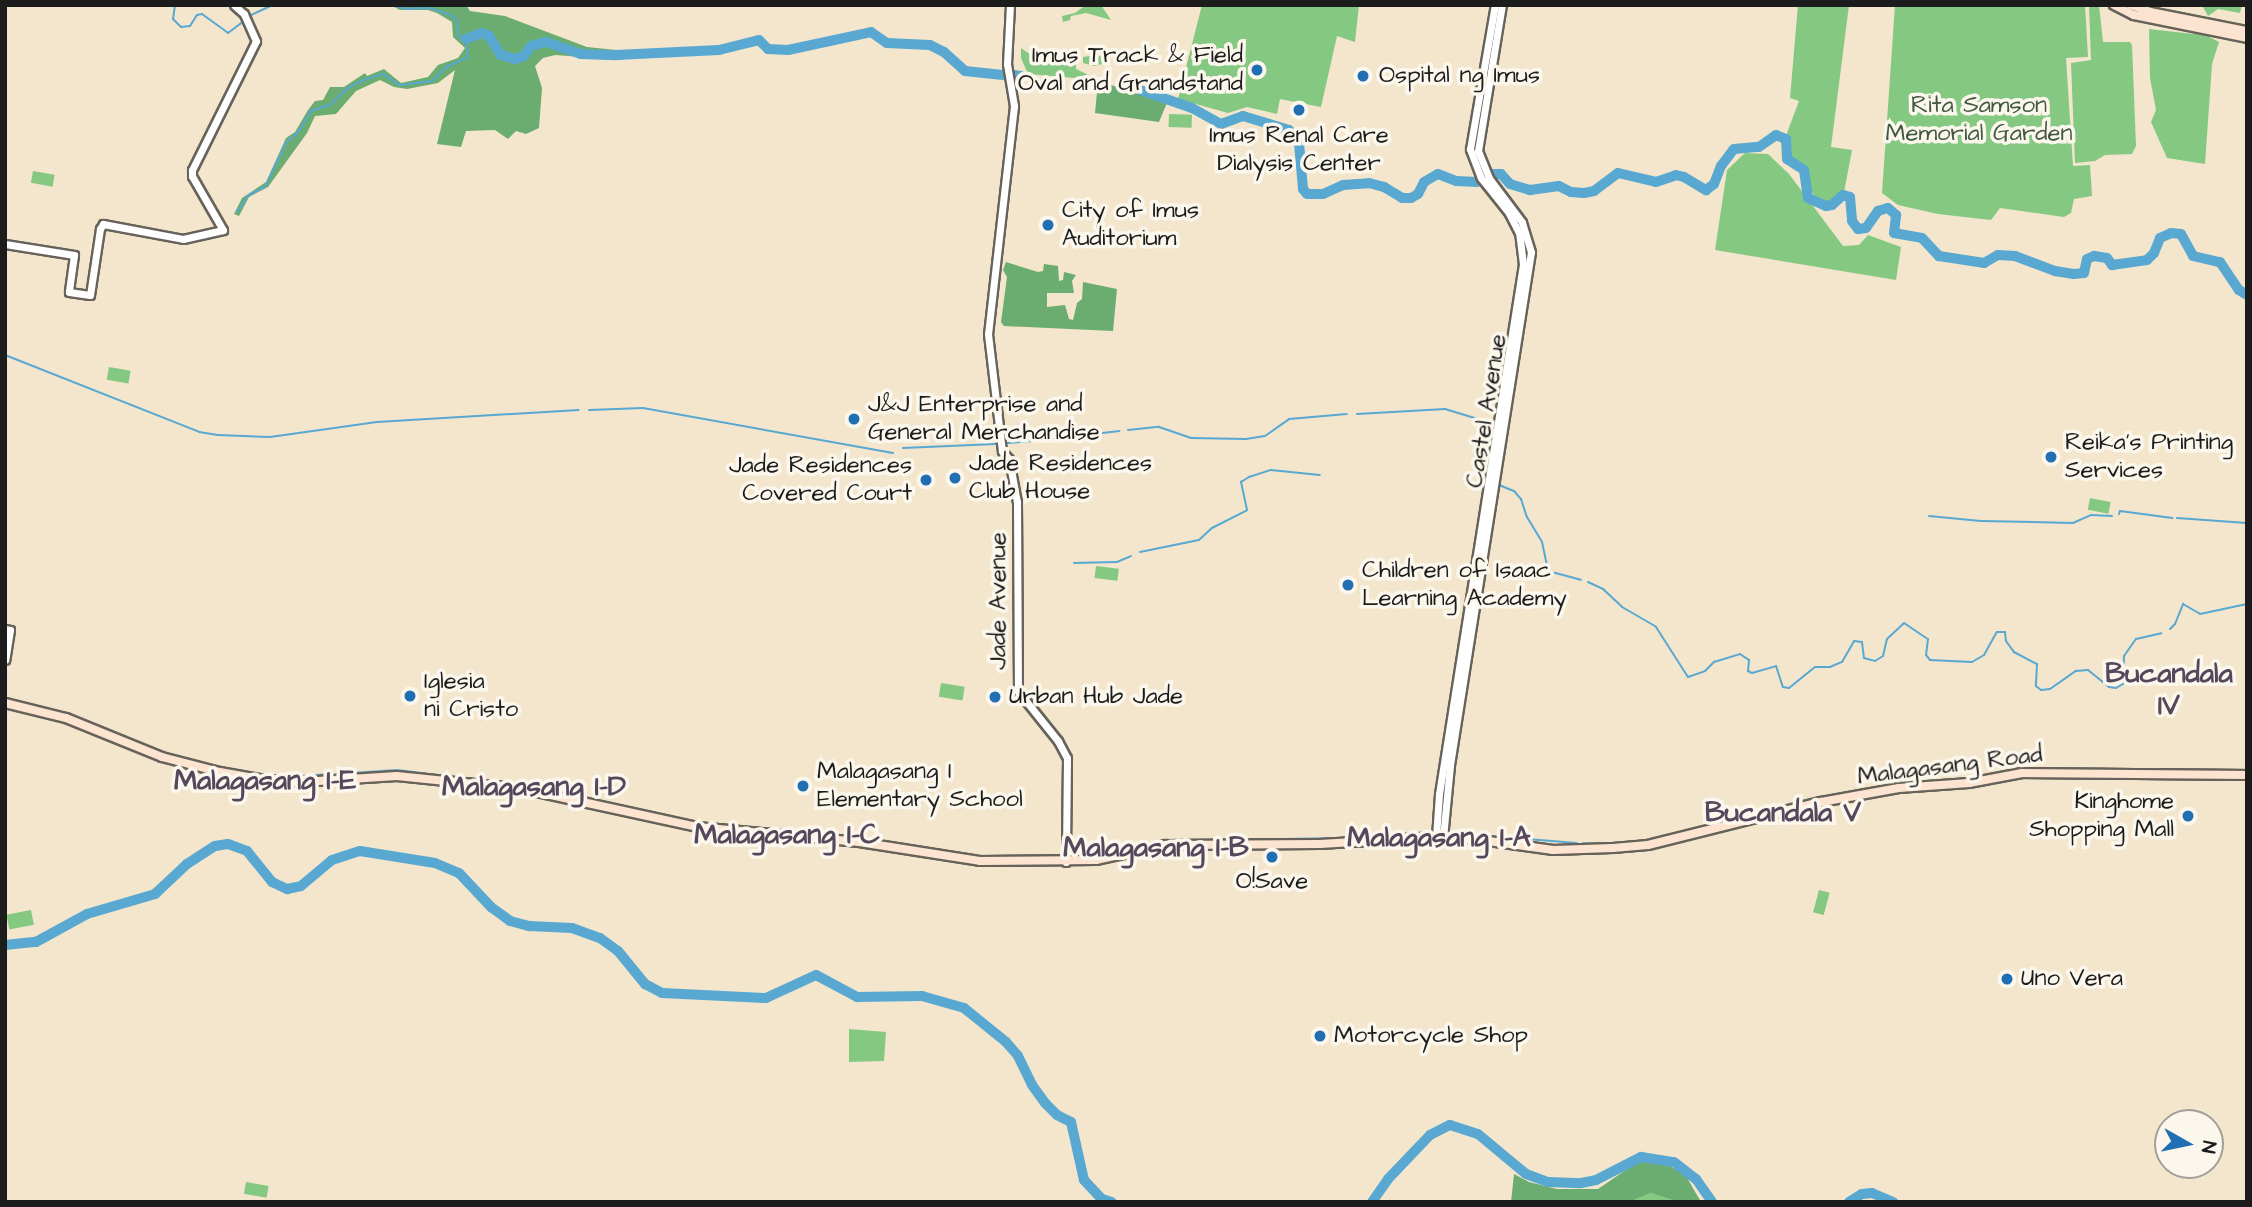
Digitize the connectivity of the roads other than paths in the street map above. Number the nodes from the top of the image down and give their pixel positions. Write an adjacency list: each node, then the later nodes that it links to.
1 (234, 5): 9 (street)
2 (1010, 5): 15 (street, Jade Avenue)
3 (1495, 5): 14 (street, Castel Avenue)
4 (1502, 5): 14 (street, Castel Avenue)
5 (2114, 5): 8 (main road)
6 (2131, 5): 7 (main road)
7 (2247, 31)
8 (2247, 38)
9 (5, 244)
10 (5, 629): 11 (street)
11 (5, 660)
12 (5, 703): 15 (main road, Malagasang Road)
13 (2247, 775): 14 (main road, Malagasang Road)
14 (1439, 837): 15 (main road, Malagasang Road)
15 (1066, 862)

